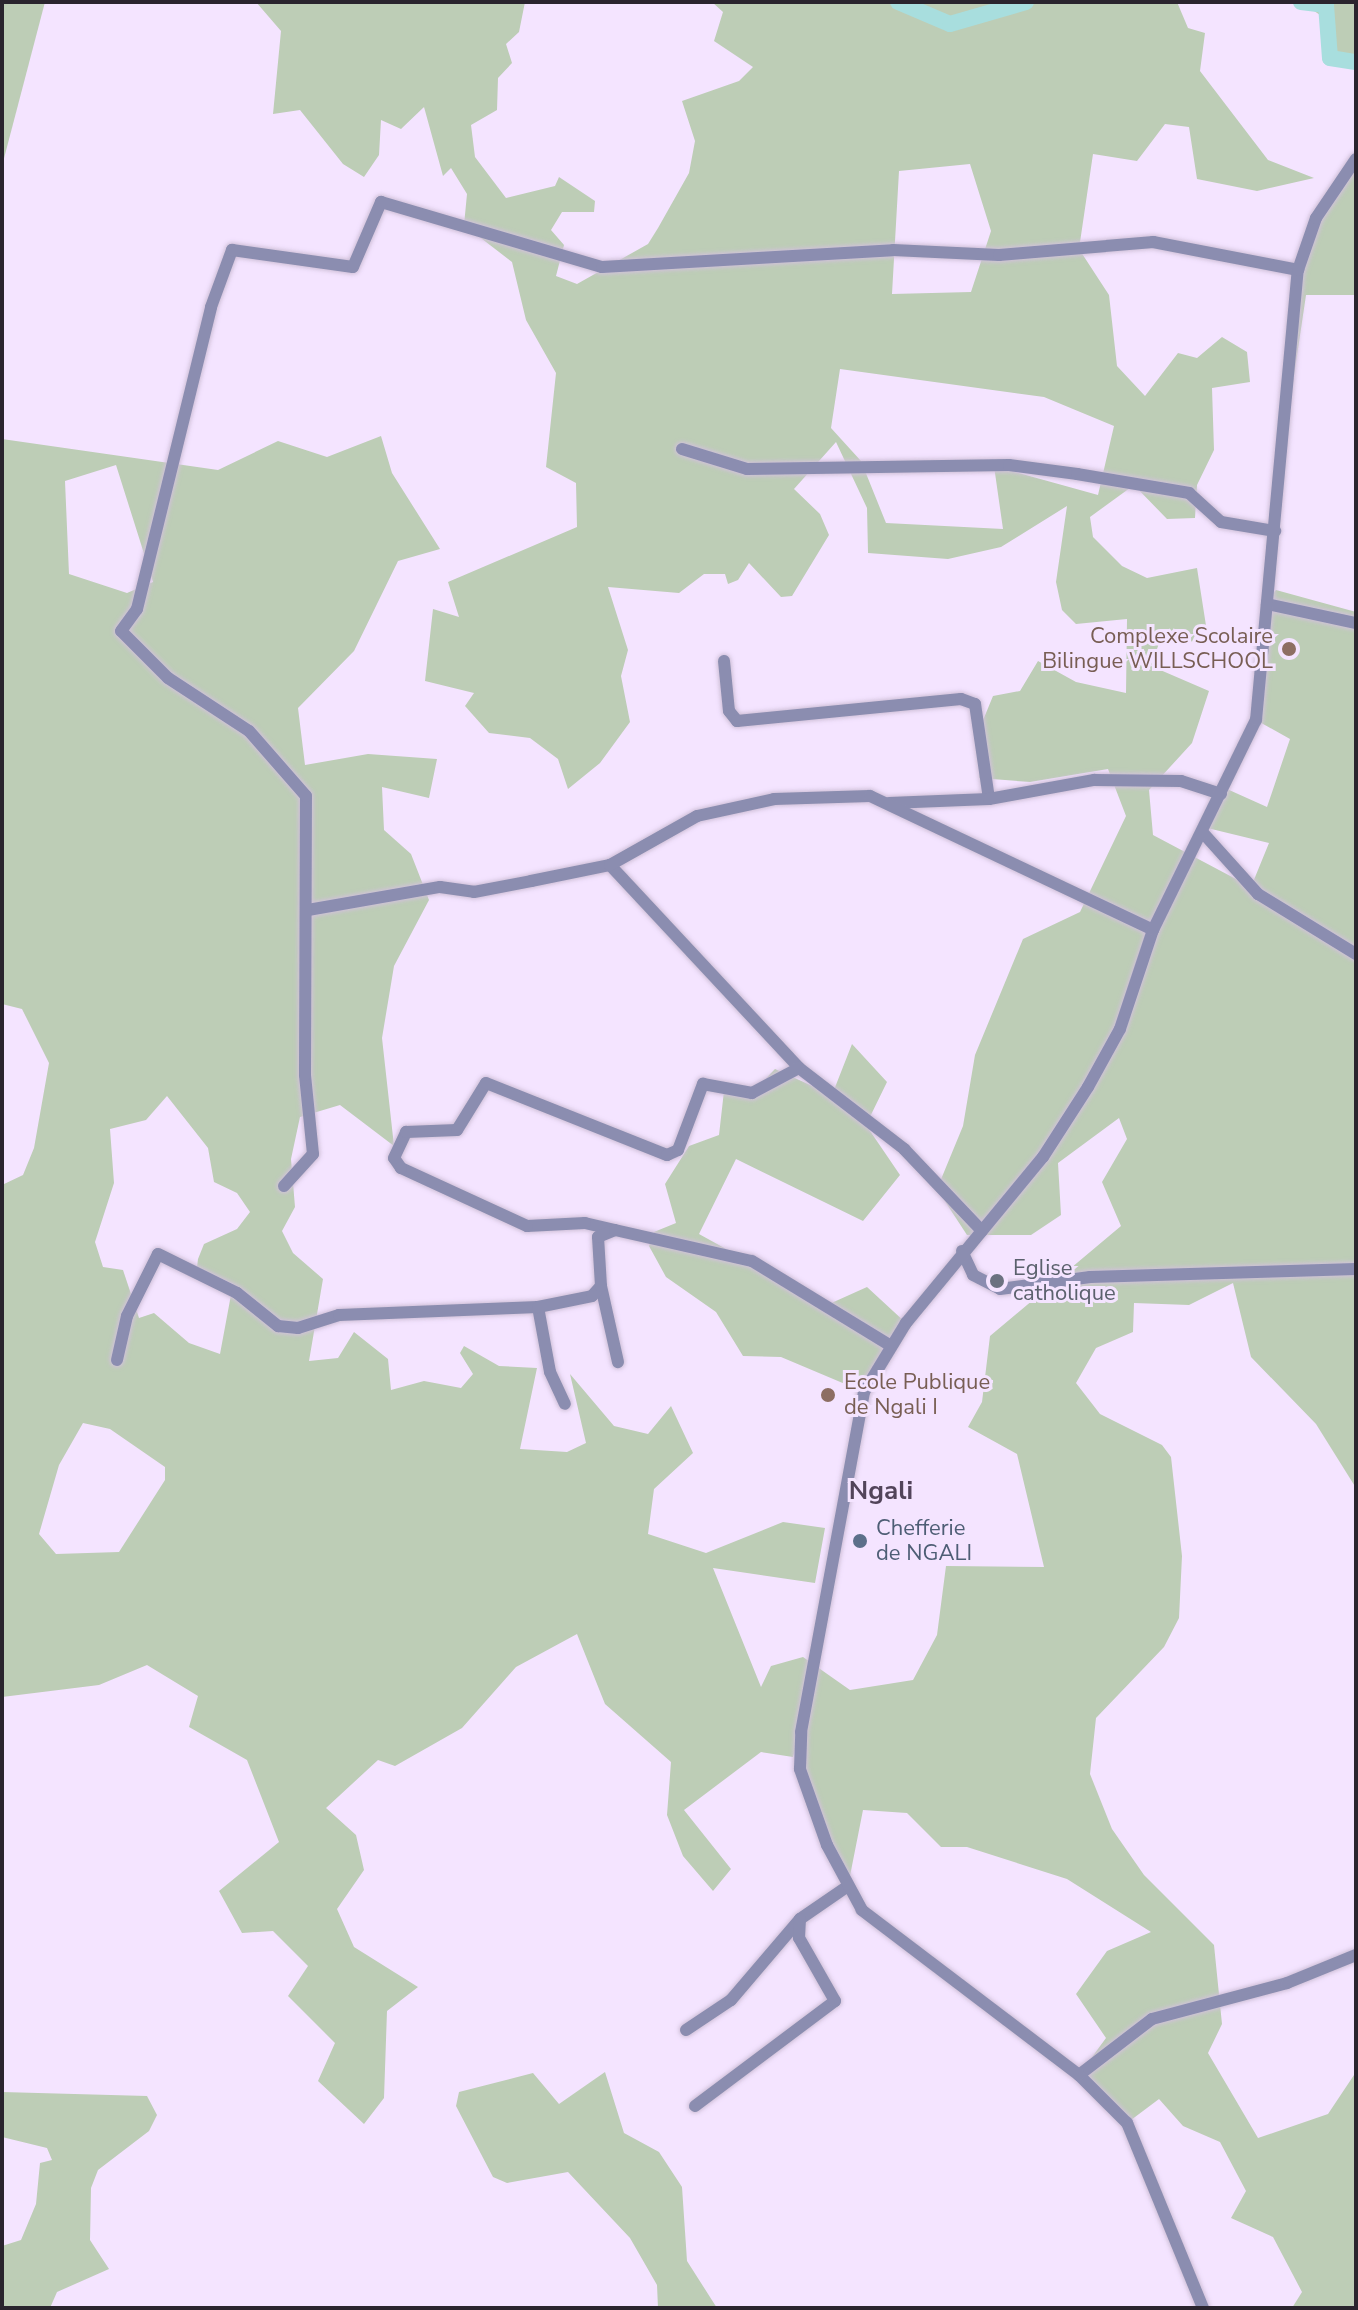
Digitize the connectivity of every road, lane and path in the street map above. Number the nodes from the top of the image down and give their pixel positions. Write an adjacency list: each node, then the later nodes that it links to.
1 (1356, 159): 2 (street)
2 (1298, 270): 4 (street); 13 (street)
3 (682, 449): 4 (street)
4 (1275, 531): 5 (street)
5 (1267, 604): 6 (street); 8 (street)
6 (1356, 623)
7 (724, 661): 9 (street)
8 (1221, 794): 9 (street); 11 (street)
9 (989, 799): 10 (street)
10 (887, 803): 12 (street); 14 (street)
11 (1204, 834): 14 (street); 15 (street)
12 (610, 865): 13 (street); 16 (street)
13 (308, 910): 17 (street)
14 (1153, 930): 19 (street)
15 (1356, 954)
16 (799, 1068): 18 (street); 19 (street)
17 (284, 1186)
18 (615, 1230): 22 (street); 24 (street)
19 (982, 1231): 20 (street)
20 (962, 1251): 21 (street); 24 (street)
21 (1356, 1269)
22 (601, 1286): 23 (street); 26 (street)
23 (538, 1307): 25 (street); 27 (street)
24 (891, 1346): 28 (street)
25 (117, 1360)
26 (618, 1362)
27 (565, 1404)
28 (848, 1886): 29 (street); 32 (street)
29 (800, 1919): 31 (street); 33 (street)
30 (1356, 1955): 32 (street)
31 (686, 2030)
32 (1079, 2075): 34 (street)
33 (695, 2106)
34 (1203, 2308)

